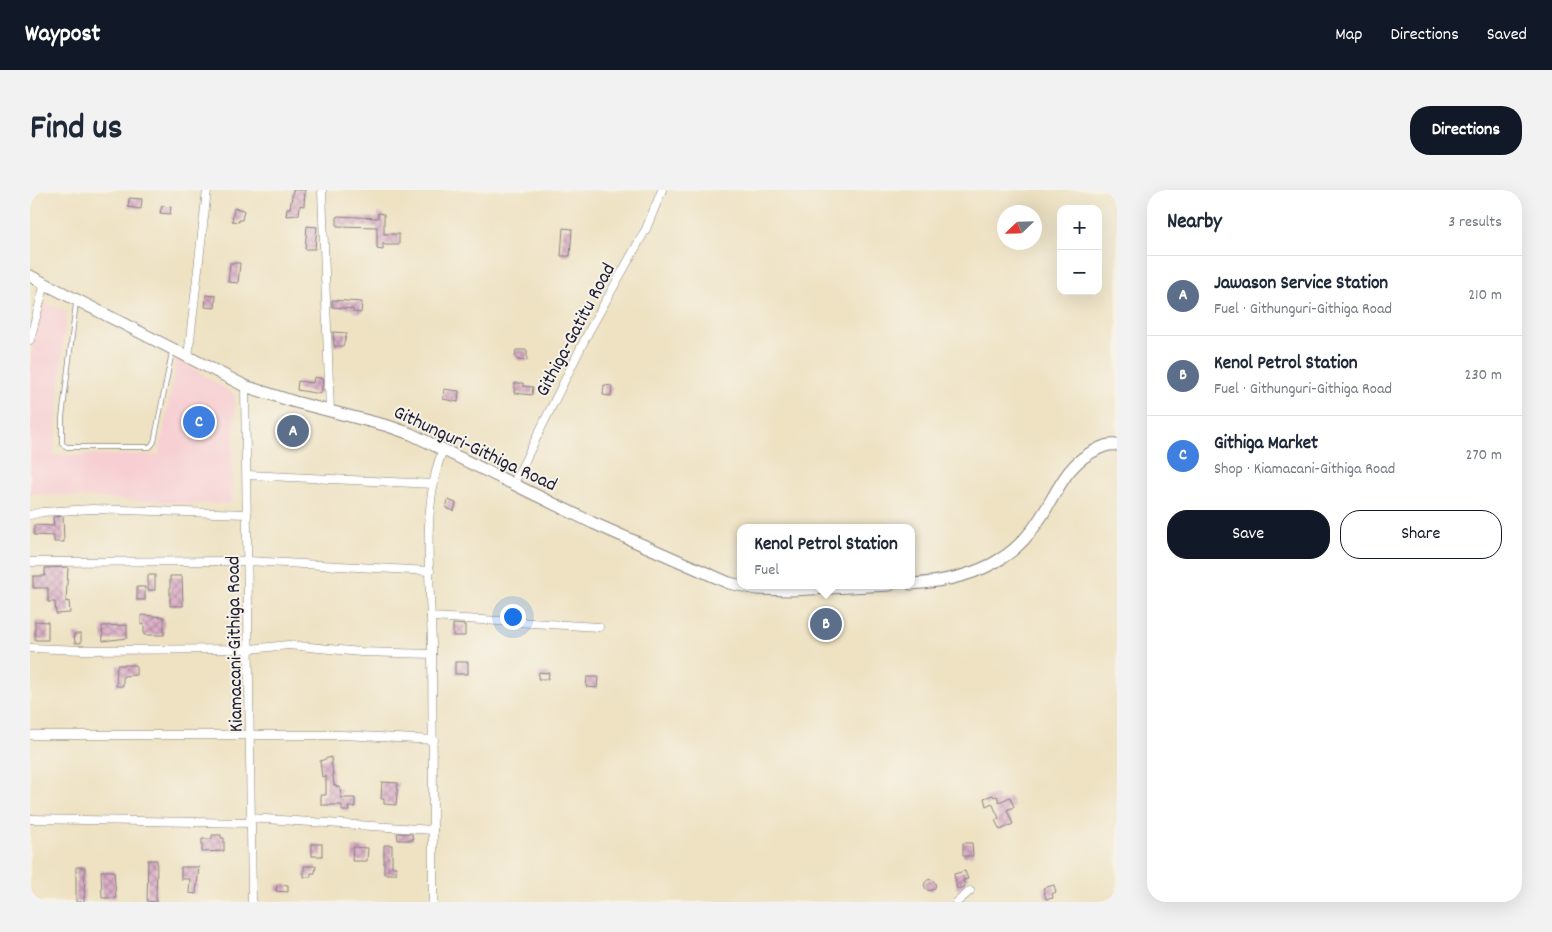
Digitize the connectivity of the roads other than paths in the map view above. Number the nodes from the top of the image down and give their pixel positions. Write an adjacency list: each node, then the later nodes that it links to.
1 (207, 190): 10 (street)
2 (322, 190): 12 (street)
3 (662, 190): 17 (street, Githiga-Gatitu Road)
4 (30, 276): 5 (street, Githunguri-Githiga Road)
5 (45, 283): 6 (street, Githunguri-Githiga Road); 7 (street)
6 (77, 300): 9 (street, Githunguri-Githiga Road); 9 (lane)
7 (31, 331): 8 (street)
8 (30, 340)
9 (172, 349): 10 (street, Githunguri-Githiga Road)
10 (188, 357): 11 (street, Githunguri-Githiga Road)
11 (245, 386): 12 (street, Githunguri-Githiga Road); 15 (street, Kiamacani-Githiga Road)
12 (330, 412): 14 (street, Githunguri-Githiga Road)
13 (1117, 445): 23 (street)
14 (443, 449): 16 (street); 17 (street, Githunguri-Githiga Road)
15 (247, 475): 16 (street); 18 (street, Kiamacani-Githiga Road)
16 (434, 484): 22 (street)
17 (514, 484): 24 (street, Githunguri-Githiga Road)
18 (247, 514): 19 (street); 20 (street, Kiamacani-Githiga Road)
19 (30, 515)
20 (248, 561): 21 (street); 22 (street); 30 (street, Kiamacani-Githiga Road)
21 (30, 562)
22 (430, 571): 27 (street)
23 (915, 584)
24 (737, 585)
25 (757, 589): 26 (street, Githunguri-Githiga Road)
26 (810, 589)
27 (431, 616): 28 (street); 31 (street)
28 (599, 627)
29 (30, 648): 30 (street)
30 (250, 649): 31 (street); 33 (street, Kiamacani-Githiga Road)
31 (432, 654): 34 (street)
32 (30, 735): 33 (street)
33 (251, 736): 34 (street); 36 (street, Kiamacani-Githiga Road)
34 (434, 740): 37 (street)
35 (30, 819): 36 (street)
36 (250, 820): 37 (street); 39 (street, Kiamacani-Githiga Road)
37 (433, 830): 40 (street)
38 (970, 892): 41 (street)
39 (252, 902)
40 (433, 902)
41 (957, 902)

